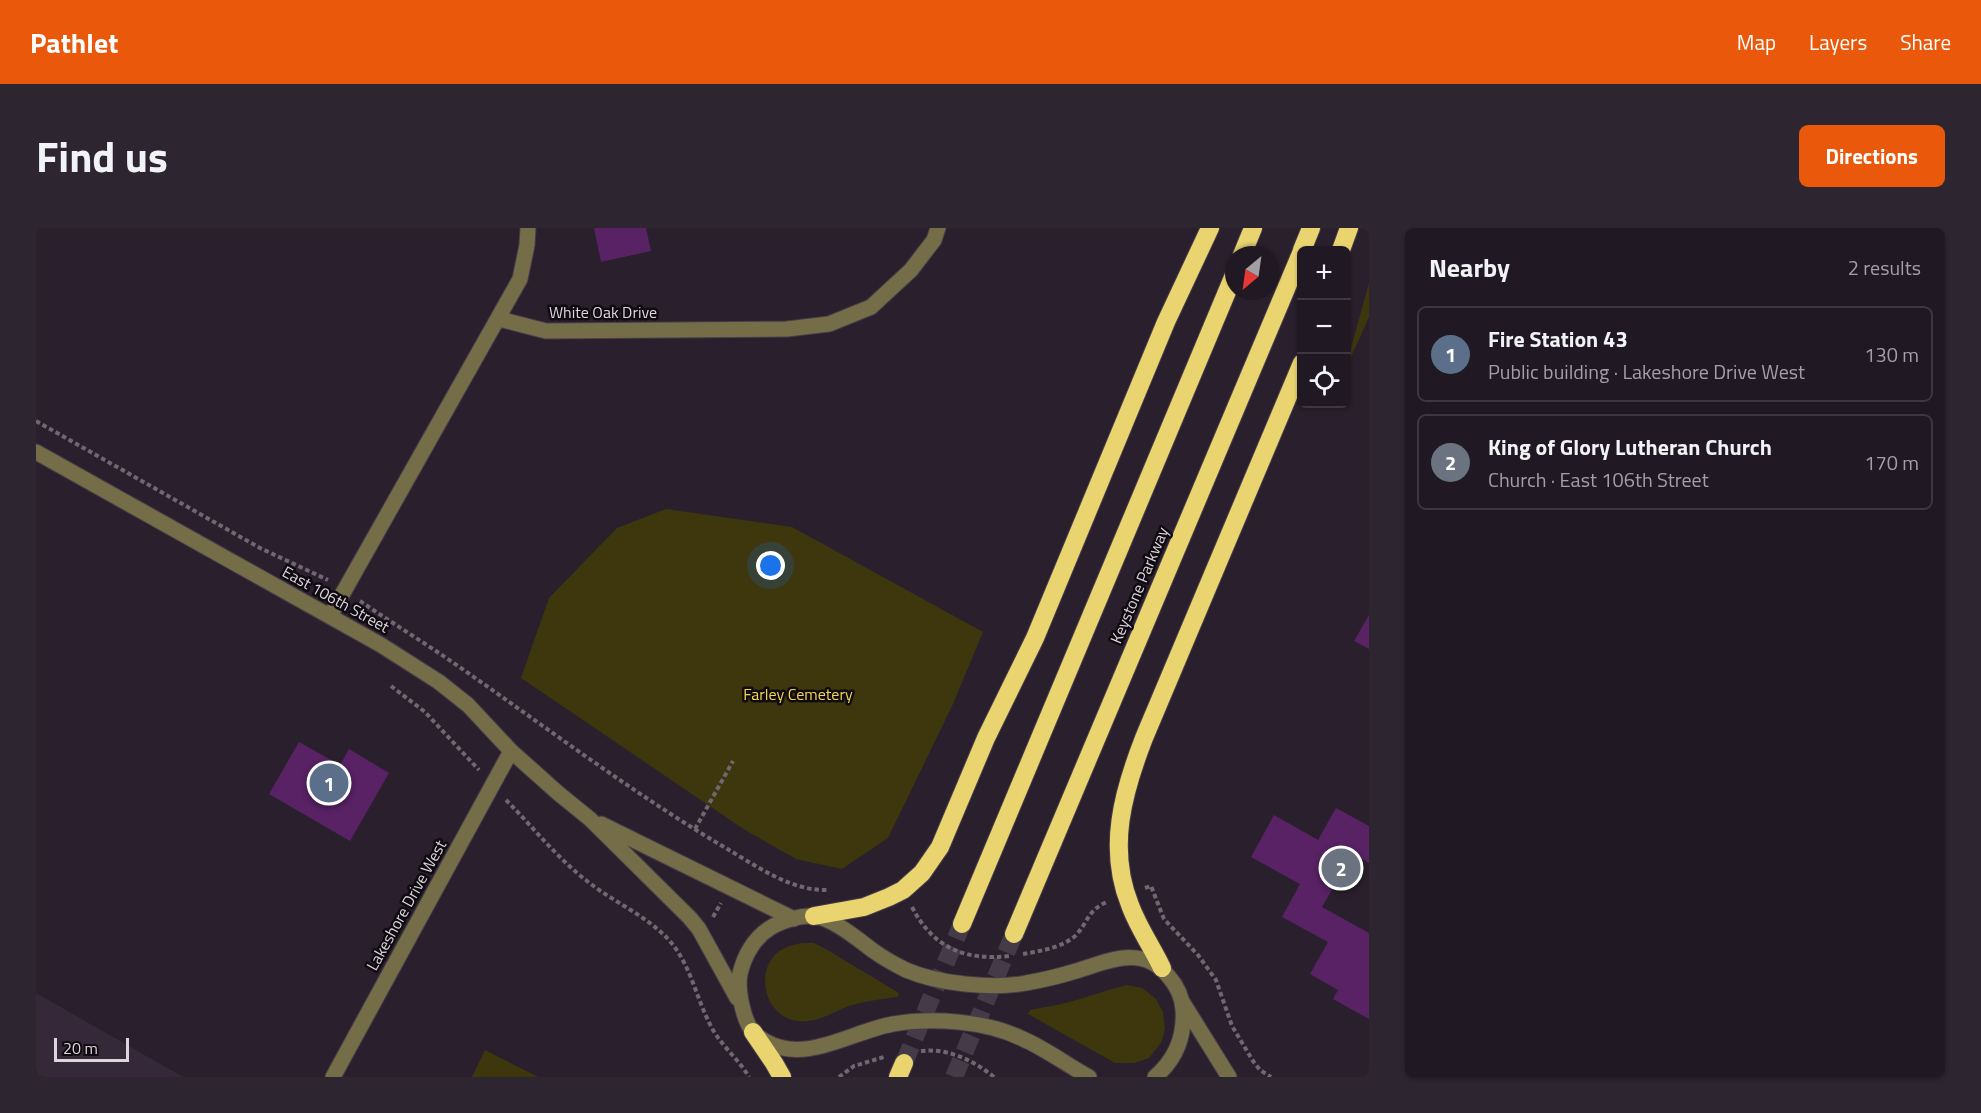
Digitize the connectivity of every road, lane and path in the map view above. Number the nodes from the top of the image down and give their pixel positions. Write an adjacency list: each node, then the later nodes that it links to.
1 (528, 228): 12 (street)
2 (938, 228): 12 (street, White Oak Drive)
3 (1210, 228): 25 (highway)
4 (1253, 228): 7 (highway)
5 (1311, 228): 8 (highway, Keystone Parkway)
6 (1349, 228): 9 (highway)
7 (1246, 246)
8 (1304, 246)
9 (1342, 246)
10 (1297, 263): 29 (highway, Keystone Parkway)
11 (1225, 296): 27 (highway, Keystone Parkway)
12 (499, 319): 15 (street)
13 (1297, 375): 31 (highway)
14 (36, 452): 15 (street, East 106th Street)
15 (330, 616): 17 (street, East 106th Street)
16 (390, 686): 19 (path)
17 (512, 751): 19 (street, Lakeshore Drive West); 20 (street, East 106th Street)
18 (733, 761): 21 (path)
19 (492, 785): 30 (path); 35 (street, Lakeshore Drive West)
20 (590, 819): 24 (street, East 106th Street); 28 (street, East 106th Street)
21 (695, 830)
22 (742, 857): 24 (path)
23 (1151, 886): 41 (path)
24 (729, 887): 26 (street, East 106th Street); 28 (path)
25 (814, 916): 26 (street); 31 (street)
26 (794, 919): 33 (street)
27 (962, 924)
28 (699, 929): 30 (path); 33 (street, East 106th Street)
29 (1014, 934)
30 (675, 948): 36 (path)
31 (1162, 968): 32 (street)
32 (1182, 1001): 39 (street); 40 (street)
33 (742, 1006): 34 (street)
34 (753, 1032): 37 (highway); 38 (street)
35 (333, 1077)
36 (749, 1077)
37 (782, 1077)
38 (1089, 1077)
39 (1155, 1077)
40 (1229, 1077)
41 (1271, 1077)

